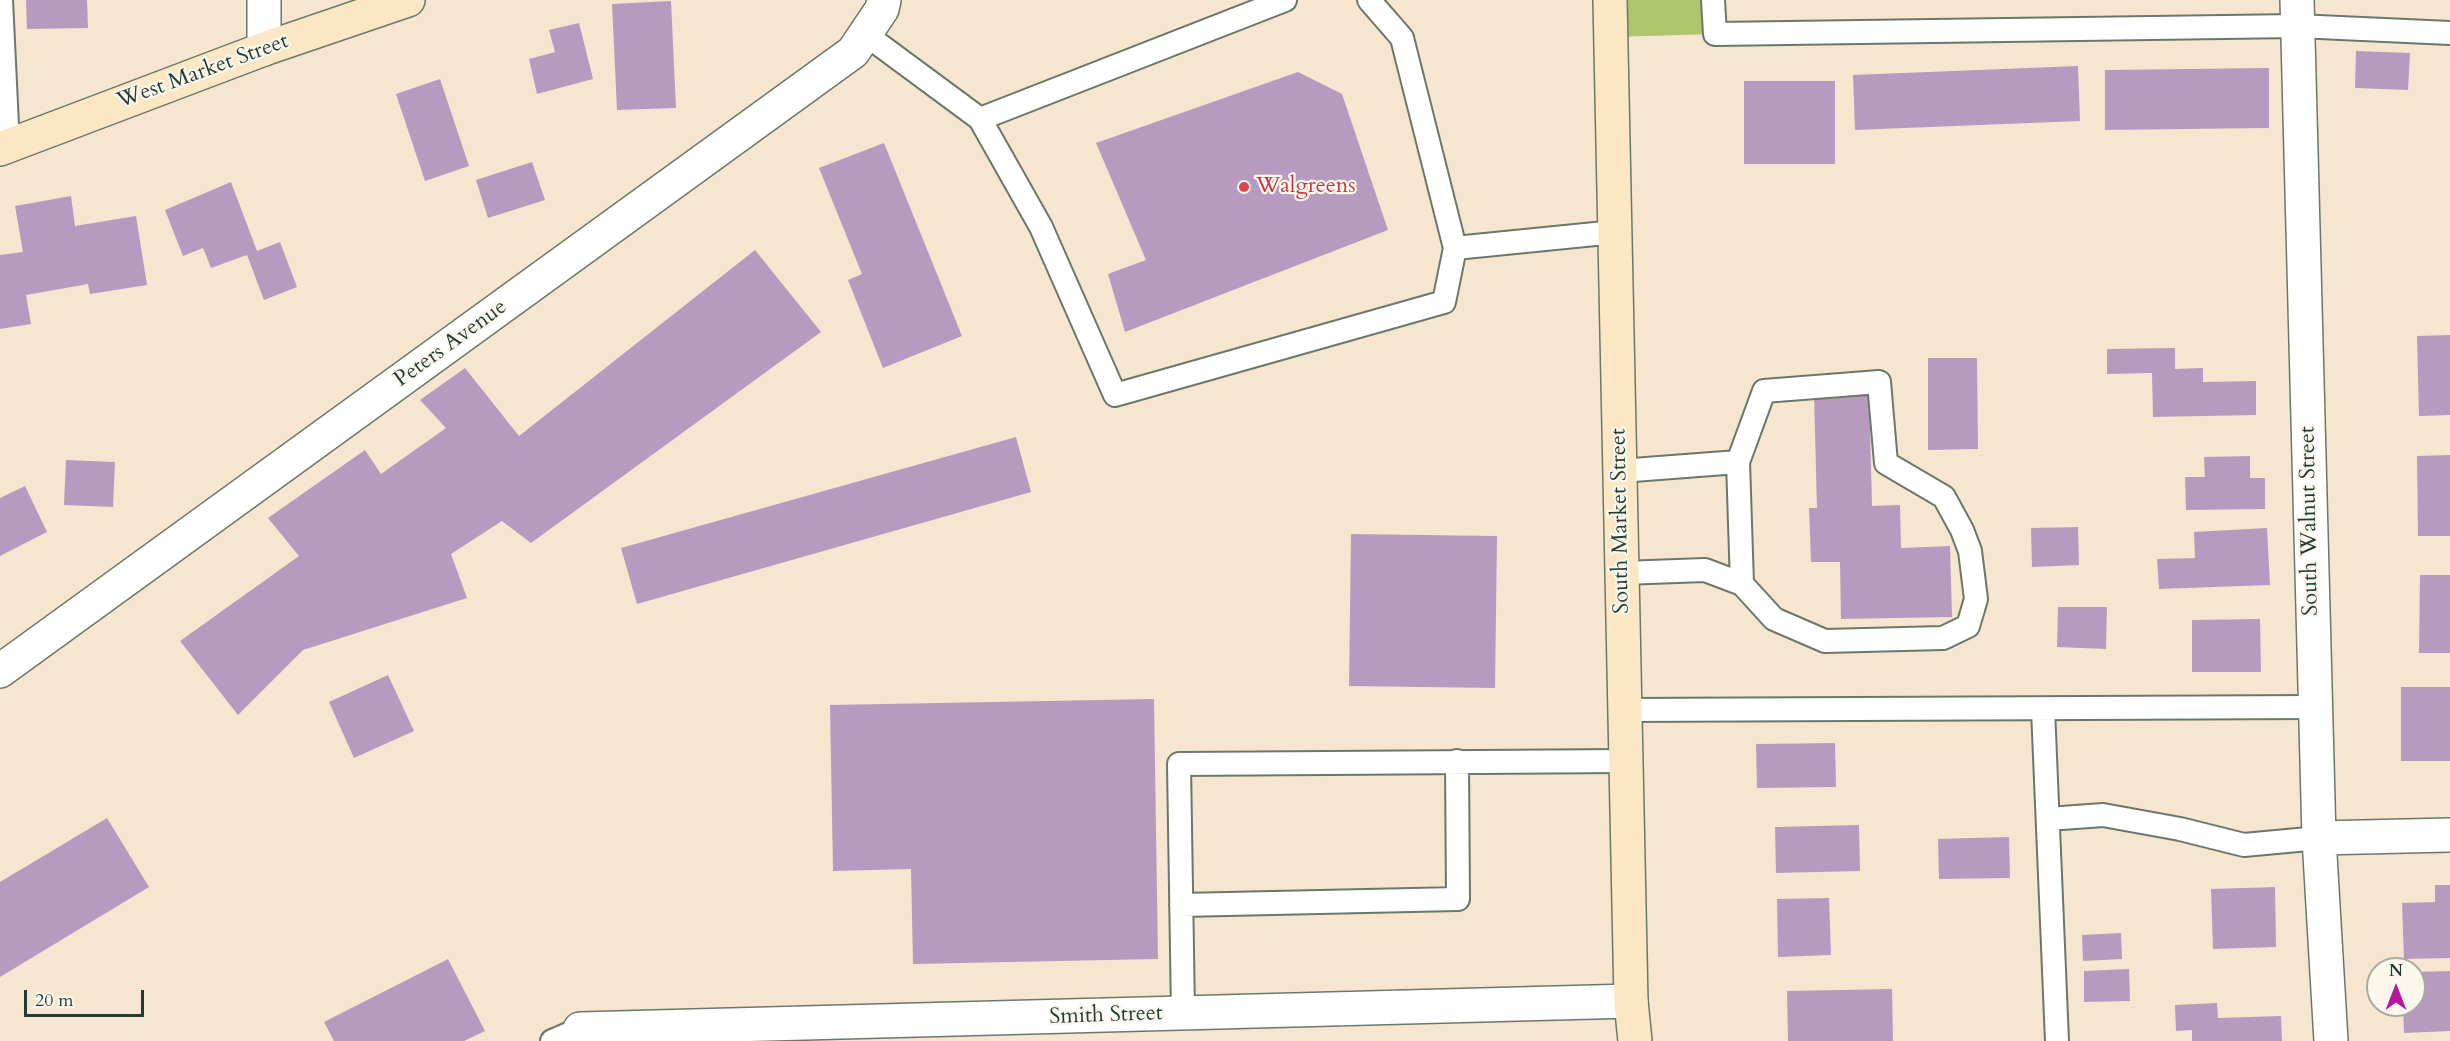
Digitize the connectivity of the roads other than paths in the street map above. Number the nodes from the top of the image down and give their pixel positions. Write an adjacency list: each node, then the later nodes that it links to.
1 (1, 0): 14 (lane)
2 (264, 0): 12 (street)
3 (408, 0): 12 (main road, West Market Street)
4 (884, 0): 11 (street, Peters Avenue)
5 (1285, 0): 13 (lane)
6 (1369, 0): 16 (lane)
7 (1610, 0): 15 (main road, South Market Street)
8 (1713, 0): 9 (lane)
9 (2297, 13): 10 (lane); 22 (street, South Walnut Street)
10 (2450, 33)
11 (865, 34): 13 (lane); 21 (street, Peters Avenue)
12 (264, 49): 14 (main road, West Market Street)
13 (980, 119): 16 (lane)
14 (4, 147)
15 (1615, 232): 16 (lane); 18 (main road, South Market Street)
16 (1455, 248)
17 (1738, 462): 18 (lane); 20 (lane); 20 (lane)
18 (1620, 471): 19 (main road, South Market Street)
19 (1622, 573): 20 (lane); 24 (main road, South Market Street)
20 (1742, 584)
21 (0, 671)
22 (2315, 707): 23 (lane); 29 (street, South Walnut Street)
23 (2043, 709): 24 (lane); 27 (lane)
24 (1625, 710): 26 (main road, South Market Street)
25 (1457, 761): 26 (lane); 30 (lane); 30 (lane)
26 (1626, 761): 31 (main road, South Market Street)
27 (2048, 819): 29 (lane); 35 (lane)
28 (2450, 835): 29 (street)
29 (2319, 838): 36 (street, South Walnut Street)
30 (1181, 905): 32 (lane)
31 (1631, 1001): 32 (street, Smith Street); 34 (main road, South Market Street)
32 (1183, 1013): 33 (street, Smith Street)
33 (570, 1037)
34 (1635, 1041)
35 (2057, 1041)
36 (2331, 1041)

